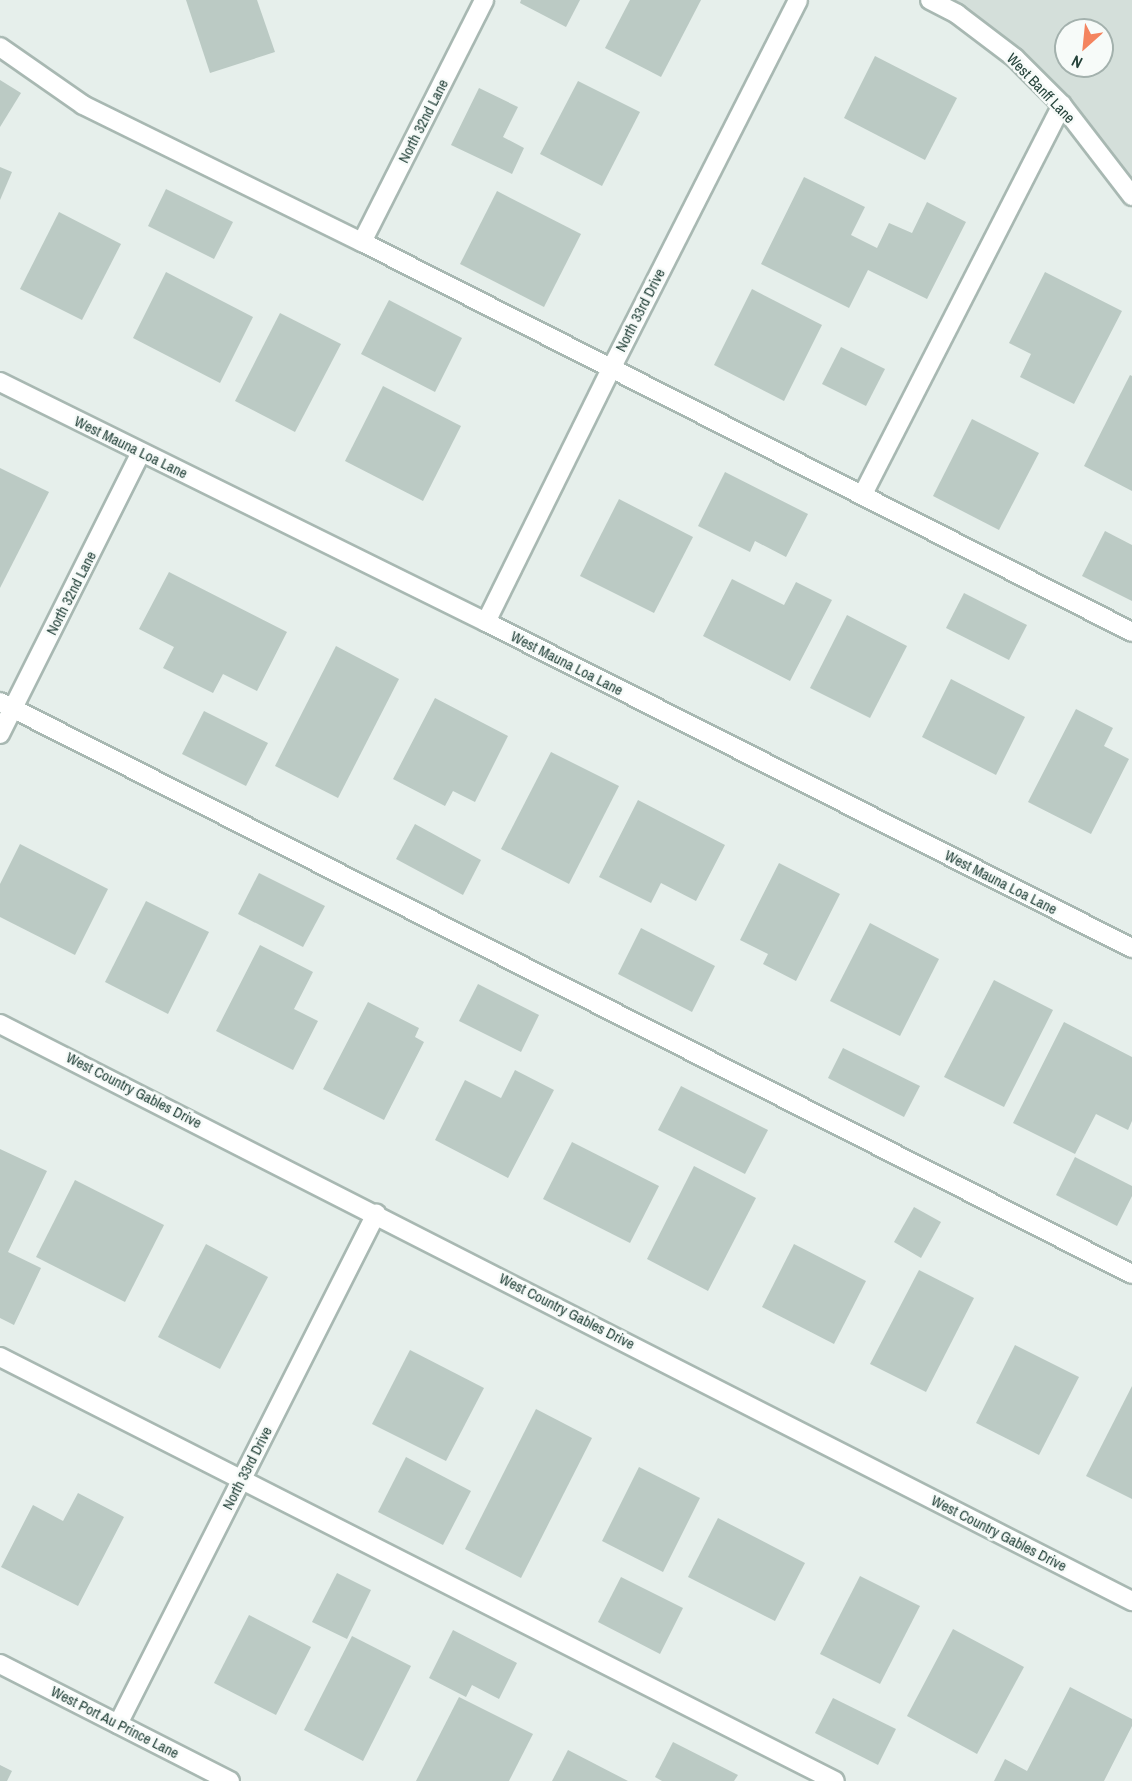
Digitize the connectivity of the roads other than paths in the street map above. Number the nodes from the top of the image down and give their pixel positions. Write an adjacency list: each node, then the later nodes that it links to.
1 (484, 0): 7 (street, North 32nd Lane)
2 (798, 0): 8 (street, North 33rd Drive)
3 (930, 0): 5 (street, West Banff Lane)
4 (0, 47): 7 (street)
5 (1062, 105): 6 (street, West Banff Lane); 11 (street)
6 (1132, 196)
7 (362, 242): 8 (street)
8 (612, 367): 11 (street); 12 (street, North 33rd Drive)
9 (0, 382): 10 (street, West Mauna Loa Lane)
10 (141, 452): 12 (street, West Mauna Loa Lane); 14 (street, North 32nd Lane)
11 (863, 494): 13 (street)
12 (486, 622): 16 (street, West Mauna Loa Lane)
13 (1132, 632)
14 (7, 704): 15 (street, North 32nd Lane); 19 (street)
15 (0, 734)
16 (1132, 948)
17 (0, 1024): 18 (street, West Country Gables Drive)
18 (376, 1214): 21 (street, North 33rd Drive); 22 (street, West Country Gables Drive)
19 (1132, 1274)
20 (0, 1357): 21 (street)
21 (241, 1480): 24 (street, North 33rd Drive); 26 (street)
22 (1132, 1601)
23 (0, 1664): 24 (street, West Port Au Prince Lane)
24 (118, 1724): 25 (street, West Port Au Prince Lane)
25 (230, 1781)
26 (835, 1781)

